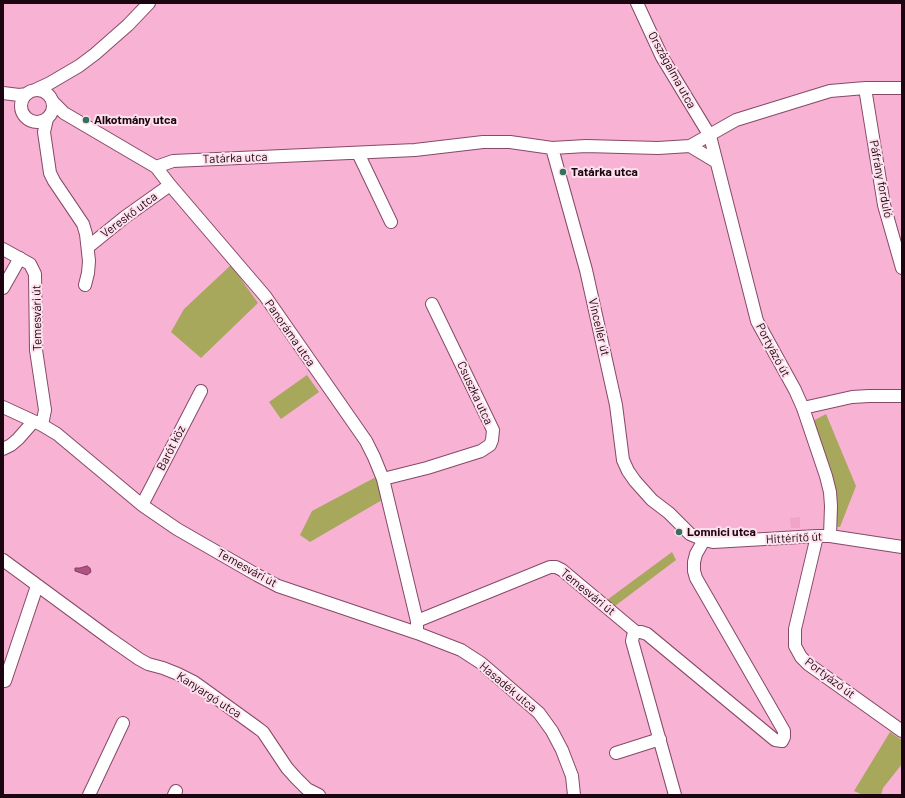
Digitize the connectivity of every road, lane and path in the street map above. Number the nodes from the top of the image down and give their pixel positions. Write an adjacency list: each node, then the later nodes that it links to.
1 (149, 3): 3 (street)
2 (636, 3): 14 (street, Országalma utca)
3 (50, 83): 6 (street); 8 (street)
4 (865, 88): 5 (street, Tatárka utca); 14 (street, Tatárka utca); 25 (street, Páfrány forduló)
5 (902, 88)
6 (31, 92): 7 (street); 8 (street); 9 (street)
7 (7, 94): 9 (street)
8 (51, 100): 10 (street, Panoráma utca); 11 (street)
9 (20, 106): 12 (street)
10 (64, 113): 11 (street); 19 (street, Panoráma utca)
11 (49, 117): 12 (street); 13 (street)
12 (34, 122): 13 (street)
13 (44, 132): 22 (street)
14 (710, 136): 15 (street, Tatárka utca); 18 (street, Portyázó út)
15 (690, 146): 16 (street, Tatárka utca); 18 (street)
16 (552, 148): 17 (street, Tatárka utca); 36 (street, Vincellér út)
17 (358, 153): 19 (street, Tatárka utca); 21 (street)
18 (715, 161): 32 (street, Portyázó út)
19 (156, 167): 20 (street, Panoráma utca)
20 (170, 185): 22 (street, Vereskő utca); 35 (street, Panoráma utca)
21 (391, 222)
22 (88, 247): 26 (street)
23 (3, 249): 24 (street, Temesvári út)
24 (20, 258): 27 (street); 33 (street, Temesvári út)
25 (902, 268)
26 (86, 285)
27 (3, 288)
28 (432, 304): 35 (street, Csuszka utca)
29 (201, 391): 37 (street, Barót köz)
30 (902, 396): 32 (street)
31 (3, 407): 33 (street)
32 (803, 408): 39 (street, Portyázó út)
33 (37, 423): 34 (street); 37 (street, Temesvári út)
34 (3, 449)
35 (383, 479): 44 (street, Panoráma utca)
36 (652, 500): 40 (street, Hittérítő út)
37 (142, 505): 44 (street, Temesvári út)
38 (817, 536): 39 (street, Hittérítő út); 40 (street, Hittérítő út); 48 (street, Portyázó út)
39 (830, 536): 41 (street, Hittérítő út)
40 (704, 540): 45 (street)
41 (902, 547)
42 (3, 560): 43 (street, Kanyargó utca)
43 (37, 586): 46 (street); 52 (street, Kanyargó utca)
44 (417, 627): 45 (street, Temesvári út); 53 (street, Hasadék utca)
45 (636, 632): 49 (street)
46 (5, 681)
47 (123, 723): 51 (street)
48 (902, 731)
49 (660, 739): 50 (street); 54 (street)
50 (616, 754)
51 (89, 795)
52 (319, 795)
53 (574, 795)
54 (675, 795)

